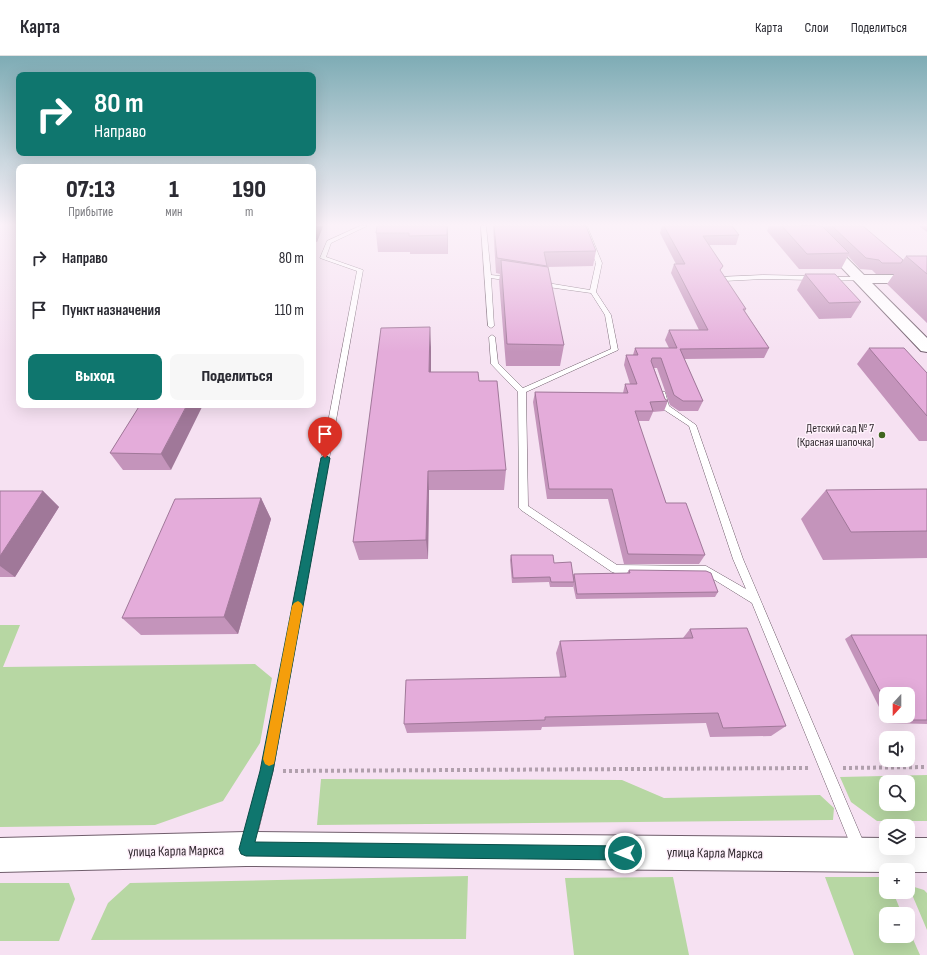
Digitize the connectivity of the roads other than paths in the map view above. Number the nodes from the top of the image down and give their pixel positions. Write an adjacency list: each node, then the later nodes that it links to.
1 (354, 268): 18 (lane)
2 (487, 268): 5 (lane)
3 (599, 268): 11 (lane)
4 (849, 268): 7 (main road)
5 (488, 276): 8 (lane); 12 (lane)
6 (922, 278): 7 (main road)
7 (860, 279): 10 (lane); 14 (main road)
8 (518, 281)
9 (533, 283): 11 (lane)
10 (728, 291)
11 (593, 292): 16 (lane)
12 (491, 326)
13 (492, 337): 16 (lane)
14 (927, 348)
15 (658, 385): 17 (lane)
16 (522, 391): 17 (lane)
17 (756, 600): 20 (lane)
18 (246, 849): 19 (main road, улица Карла Маркса); 20 (main road, улица Карла Маркса)
19 (0, 854)
20 (862, 855): 21 (main road, улица Карла Маркса)
21 (927, 855)

